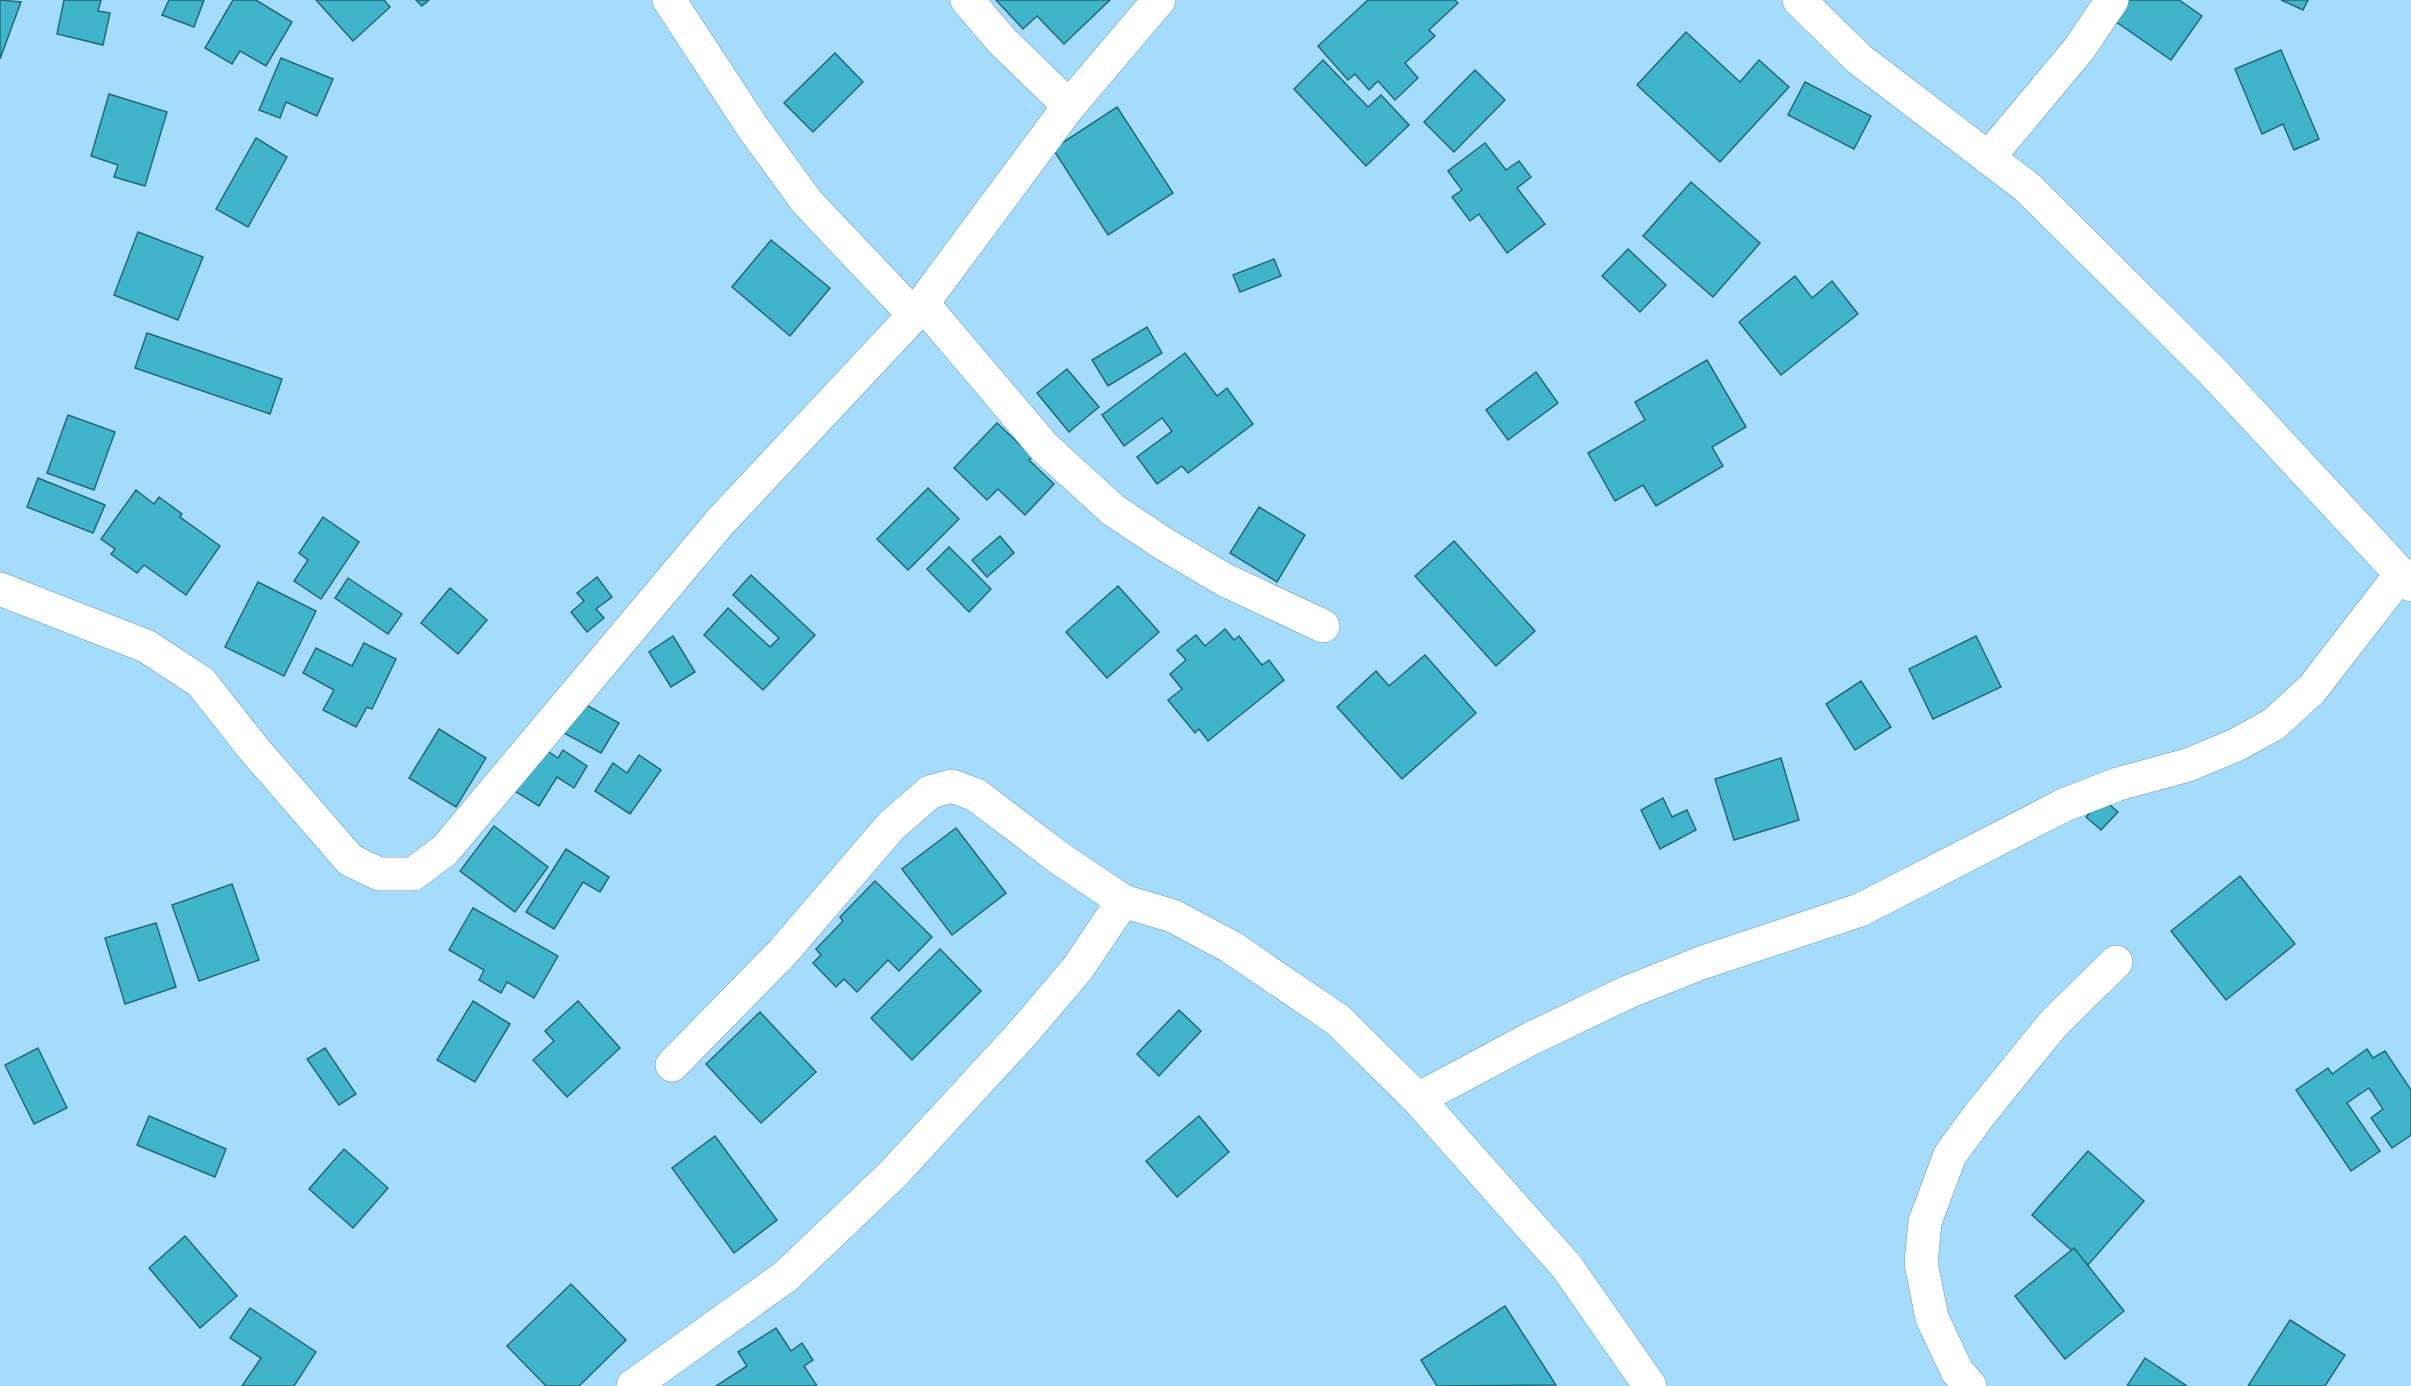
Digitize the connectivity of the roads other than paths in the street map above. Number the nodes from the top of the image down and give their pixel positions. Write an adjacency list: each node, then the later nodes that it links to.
1 (669, 0): 8 (street)
2 (967, 0): 6 (street)
3 (1159, 0): 6 (street)
4 (1799, 0): 7 (street)
5 (2112, 0): 7 (street)
6 (1069, 106): 8 (street)
7 (1988, 158): 9 (street)
8 (919, 310): 10 (street); 11 (street)
9 (2406, 580): 15 (street)
10 (0, 589)
11 (1323, 626)
12 (1124, 901): 14 (street); 15 (street); 16 (street)
13 (2116, 962): 18 (street)
14 (672, 1065)
15 (1418, 1099): 17 (street)
16 (633, 1386)
17 (1650, 1386)
18 (1970, 1386)

